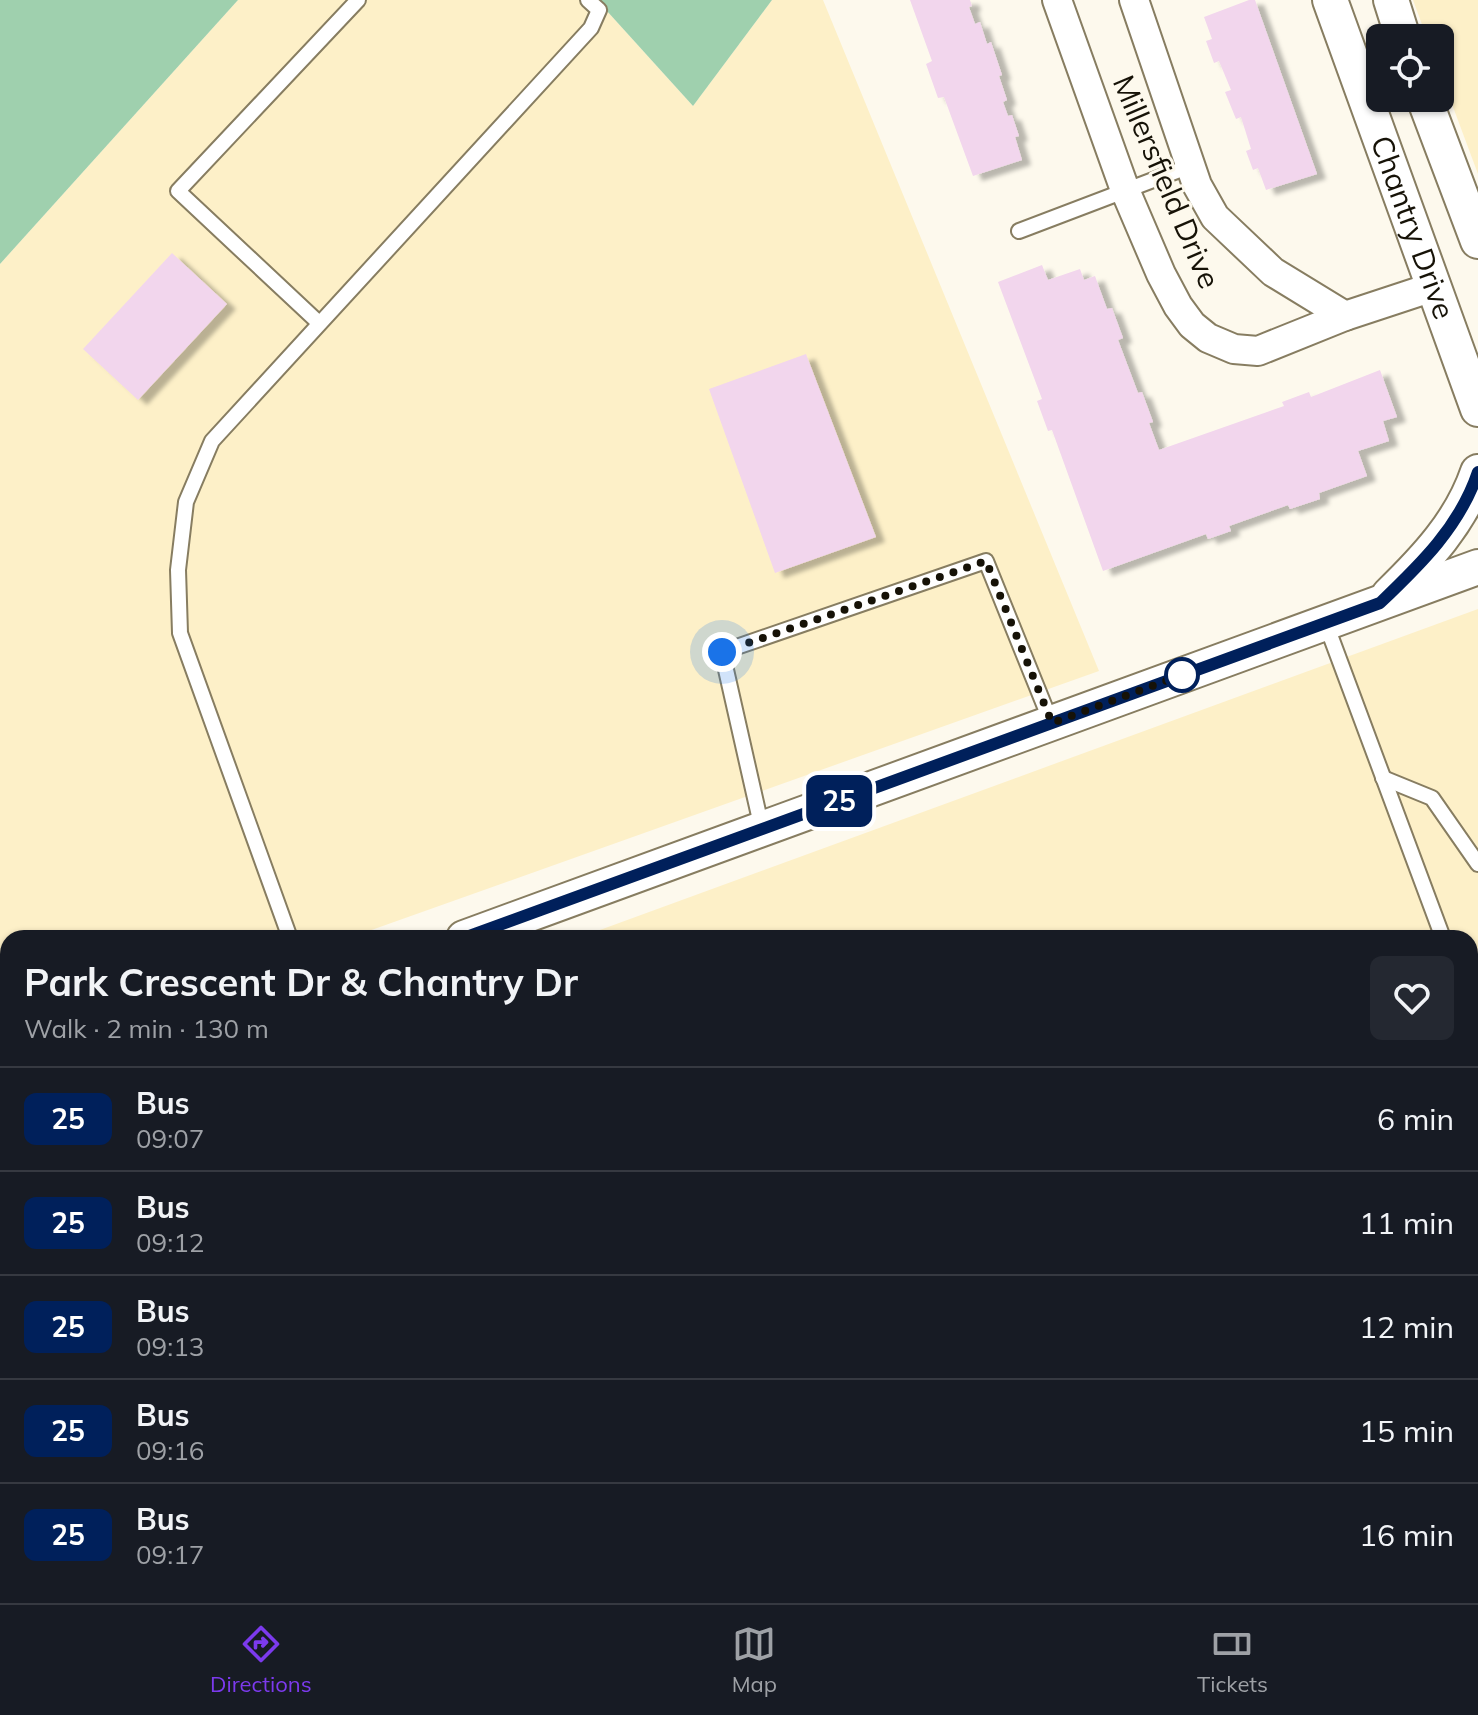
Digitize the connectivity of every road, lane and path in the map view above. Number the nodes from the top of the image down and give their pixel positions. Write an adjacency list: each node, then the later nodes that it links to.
1 (358, 0): 15 (lane)
2 (588, 0): 15 (lane)
3 (1057, 0): 10 (street, Millersfield Drive)
4 (1134, 0): 9 (street)
5 (1330, 0): 13 (street, Chantry Drive)
6 (1391, 0): 7 (street)
7 (1399, 24)
8 (1430, 112): 11 (street, Chantry Drive)
9 (1190, 166): 10 (lane); 14 (street)
10 (1125, 190): 12 (lane); 14 (street, Millersfield Drive)
11 (1476, 228)
12 (1019, 231)
13 (1433, 287): 14 (street, Millersfield Drive); 16 (street, Chantry Drive)
14 (1345, 316)
15 (319, 323): 25 (lane)
16 (1477, 413)
17 (1478, 472): 19 (street)
18 (1478, 567): 19 (street)
19 (1380, 603): 20 (street)
20 (1326, 623): 21 (street); 22 (lane)
21 (1052, 723): 23 (street); 23 (lane)
22 (1383, 778): 24 (lane); 27 (lane)
23 (762, 829): 26 (street)
24 (1478, 864)
25 (287, 930)
26 (486, 930)
27 (1440, 930)

